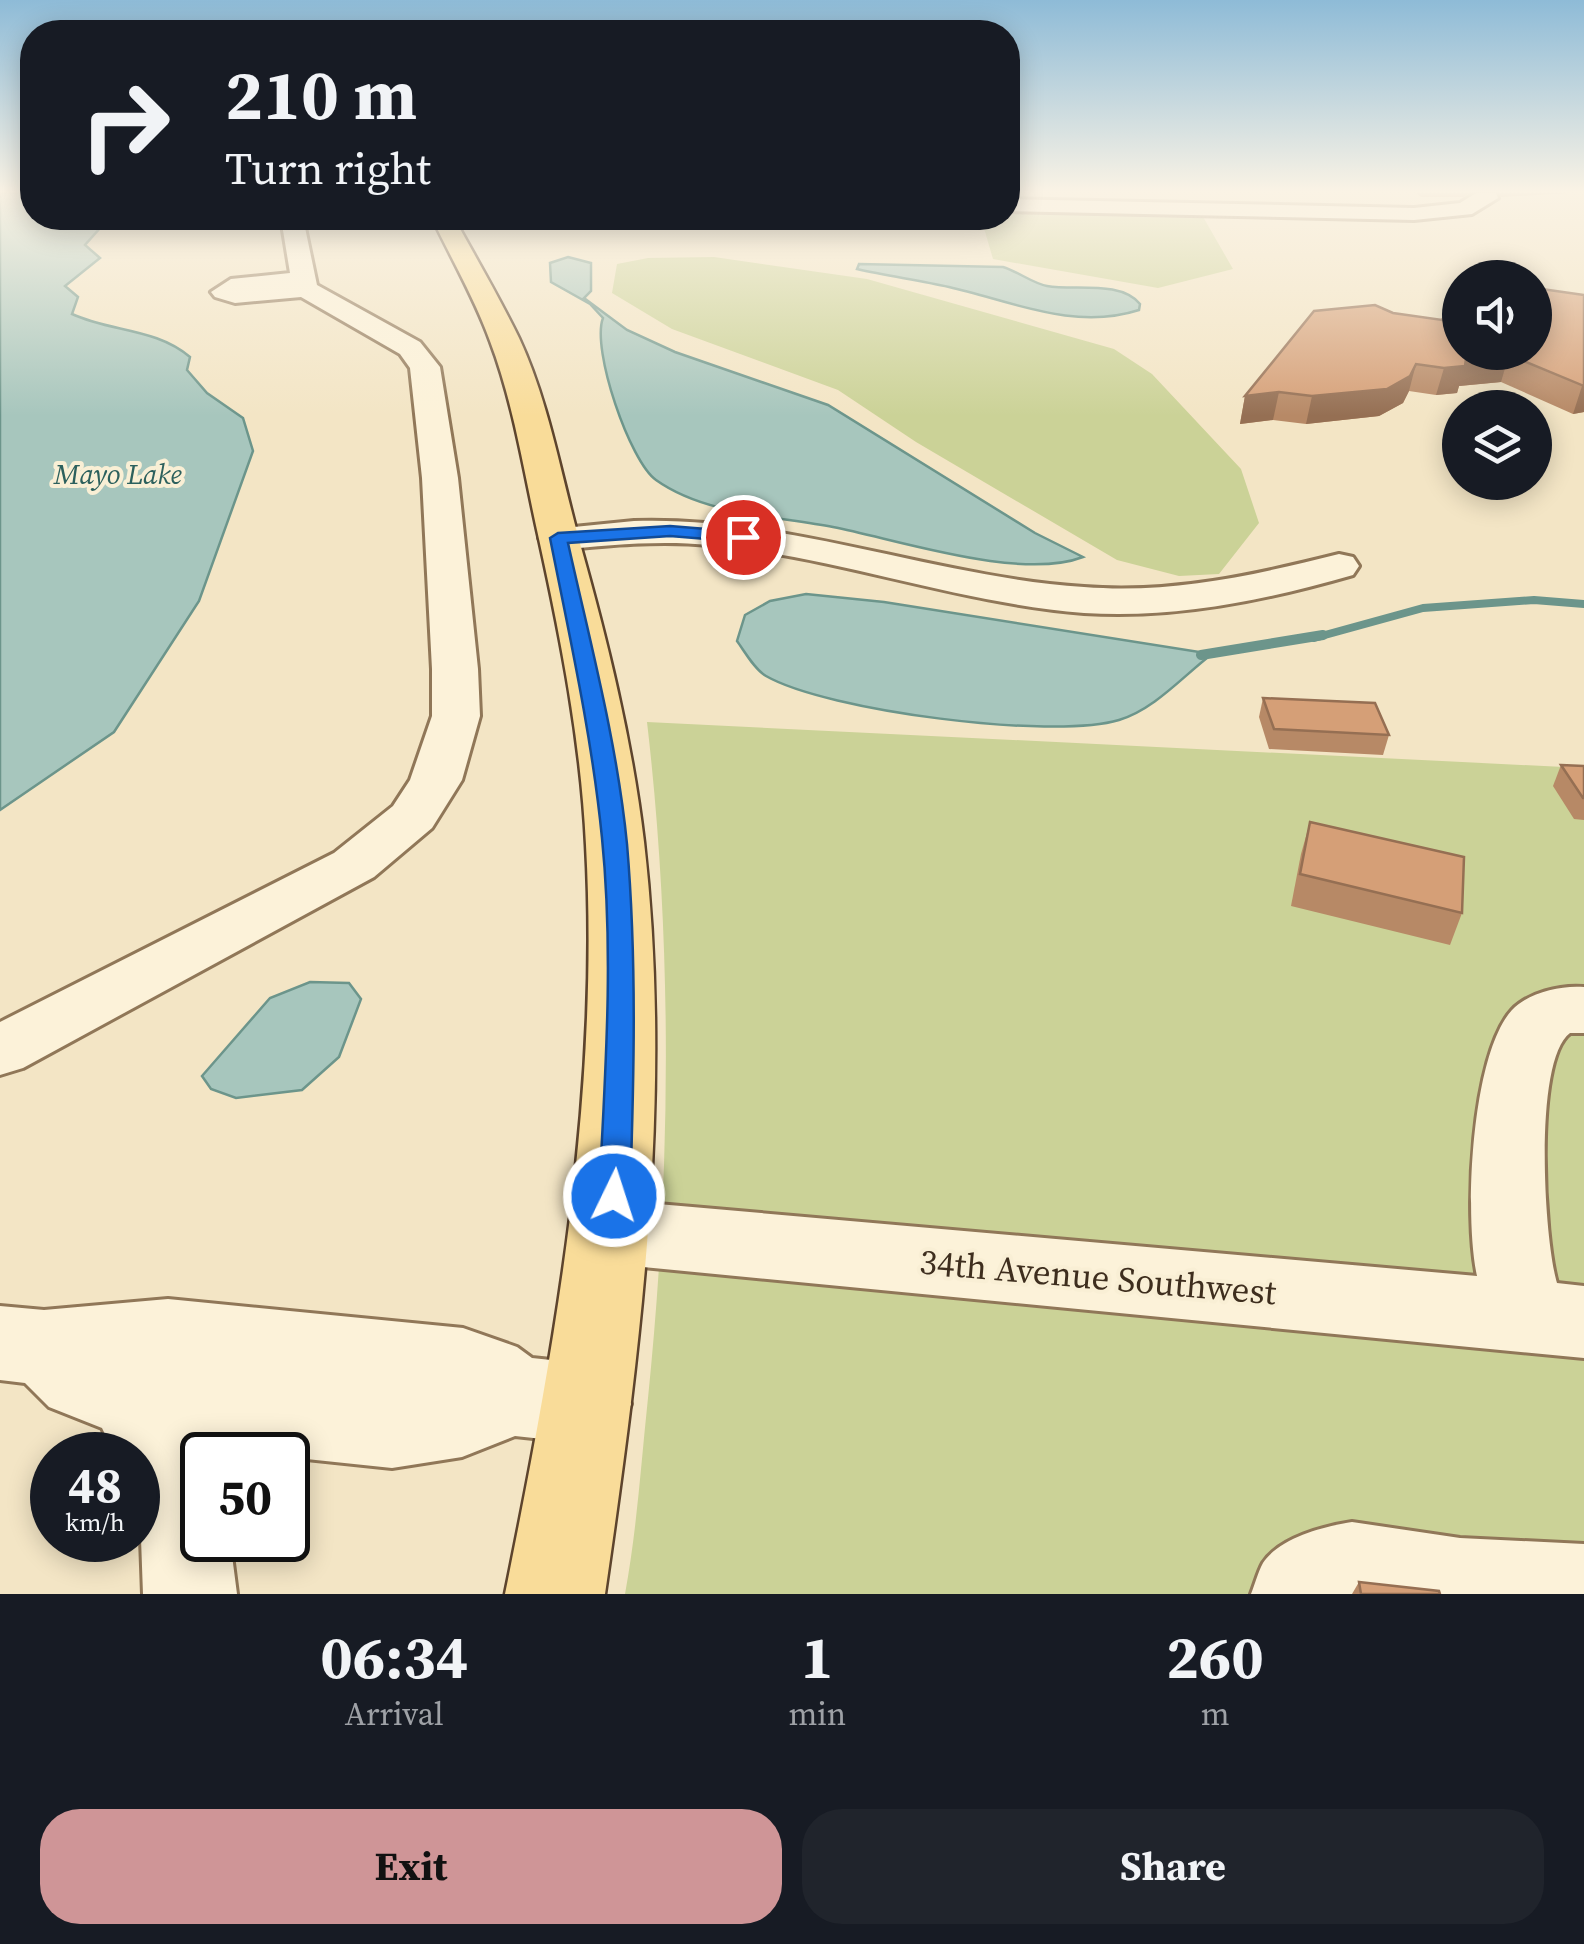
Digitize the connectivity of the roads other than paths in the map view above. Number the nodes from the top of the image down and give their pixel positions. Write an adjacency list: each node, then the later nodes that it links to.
1 (300, 267): 6 (street)
2 (467, 267): 3 (main road)
3 (558, 538): 4 (street); 7 (main road)
4 (1339, 566)
5 (1584, 1010): 8 (street)
6 (0, 1051)
7 (612, 1232): 8 (street, 34th Avenue Southwest); 11 (main road)
8 (1555, 1320)
9 (22, 1345): 10 (street); 12 (street)
10 (132, 1400): 12 (street); 15 (street)
11 (552, 1400): 12 (street); 17 (main road)
12 (285, 1406)
13 (214, 1562): 16 (street)
14 (1584, 1591): 18 (street)
15 (190, 1594)
16 (200, 1594)
17 (554, 1594)
18 (1298, 1594)

